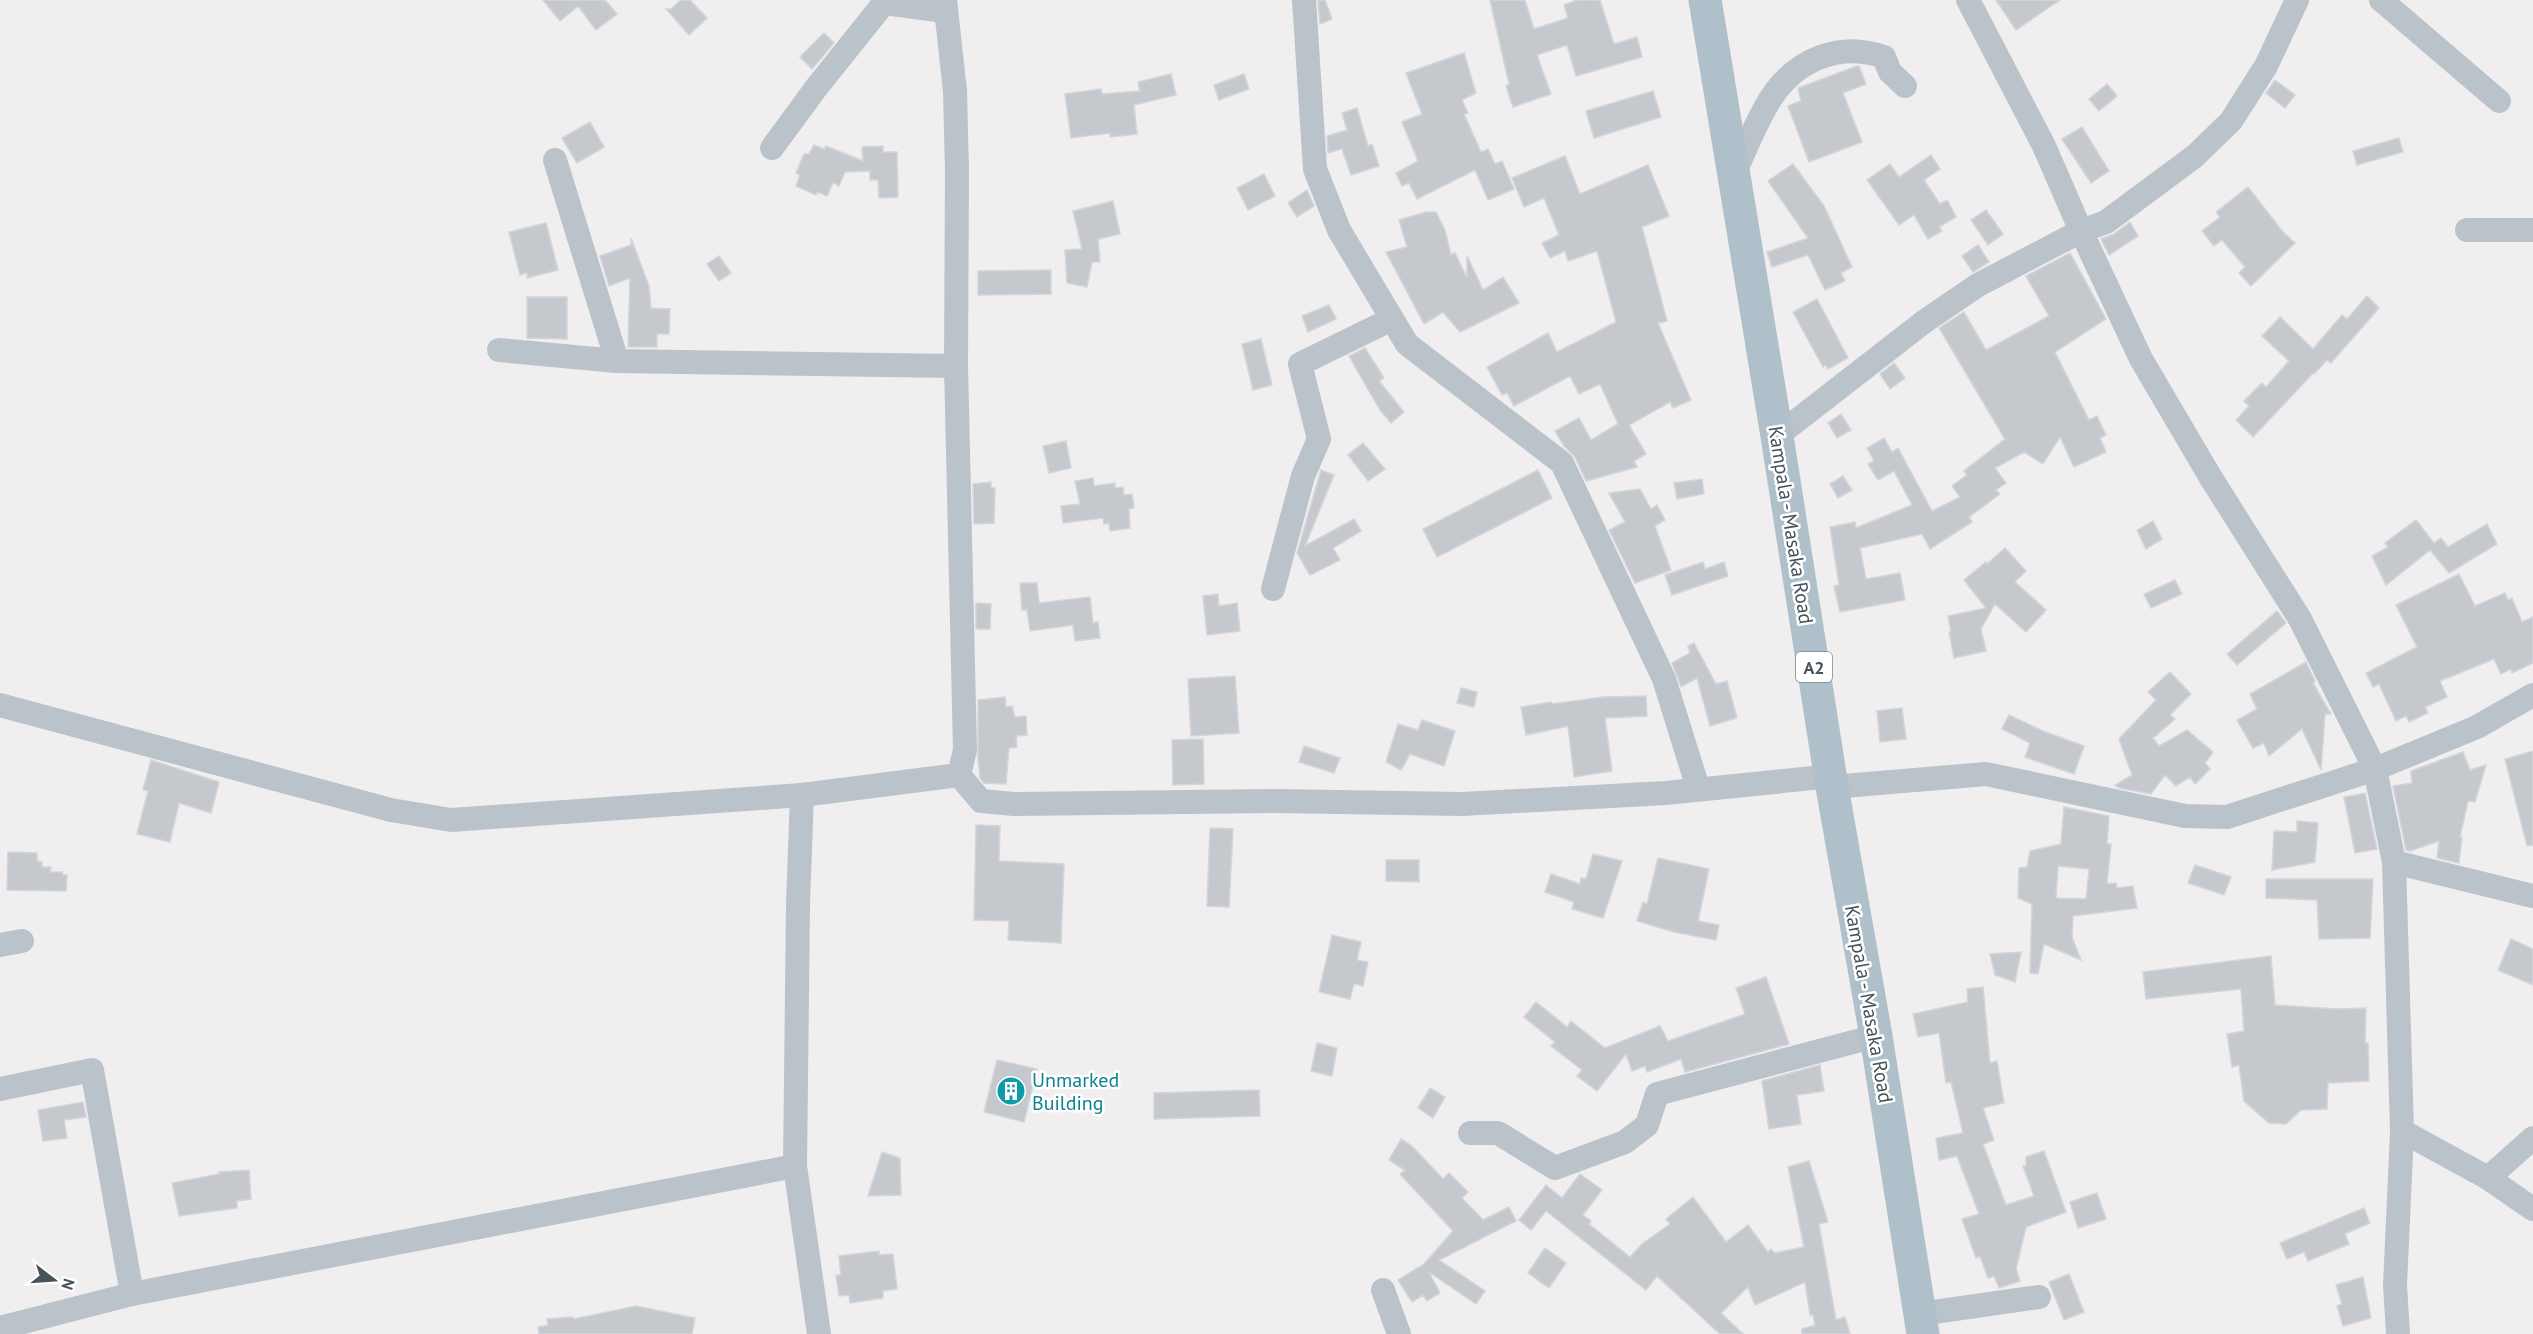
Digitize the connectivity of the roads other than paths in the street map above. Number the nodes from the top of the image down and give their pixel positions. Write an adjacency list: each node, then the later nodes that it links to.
1 (1304, 0): 16 (street)
2 (1705, 0): 12 (main road, Kampala - Masaka Road / A2)
3 (1968, 0): 15 (street)
4 (2297, 0): 15 (street)
5 (2381, 0): 9 (street)
6 (883, 2): 7 (street); 10 (street)
7 (945, 6): 19 (street)
8 (1905, 86): 12 (street)
9 (2499, 100)
10 (772, 148)
11 (555, 160): 18 (street)
12 (1734, 174): 20 (main road, Kampala - Masaka Road / A2)
13 (2467, 230): 14 (street)
14 (2533, 230)
15 (2081, 231): 20 (street); 24 (street)
16 (1392, 319): 21 (street); 27 (street)
17 (499, 350): 18 (street)
18 (617, 361): 19 (street)
19 (956, 366): 25 (street)
20 (1777, 436): 26 (main road, Kampala - Masaka Road / A2)
21 (1273, 589)
22 (2533, 695): 24 (street)
23 (0, 705): 28 (street)
24 (2375, 769): 26 (street); 29 (street)
25 (959, 775): 27 (street); 28 (street)
26 (1832, 782): 27 (street); 31 (main road, Kampala - Masaka Road / A2)
27 (1698, 788)
28 (802, 795): 36 (street)
29 (2394, 862): 30 (street); 33 (street)
30 (2533, 896)
31 (1876, 1036): 34 (street); 42 (main road, Kampala - Masaka Road / A2)
32 (0, 1089): 40 (street)
33 (2402, 1131): 37 (street); 46 (street)
34 (1470, 1133)
35 (2533, 1138): 37 (street)
36 (795, 1166): 40 (street); 44 (street)
37 (2488, 1178): 38 (street)
38 (2533, 1209)
39 (1383, 1290): 45 (street)
40 (132, 1294): 43 (street)
41 (2039, 1297): 42 (street)
42 (1922, 1324)
43 (0, 1328)
44 (819, 1334)
45 (1399, 1334)
46 (2398, 1334)

